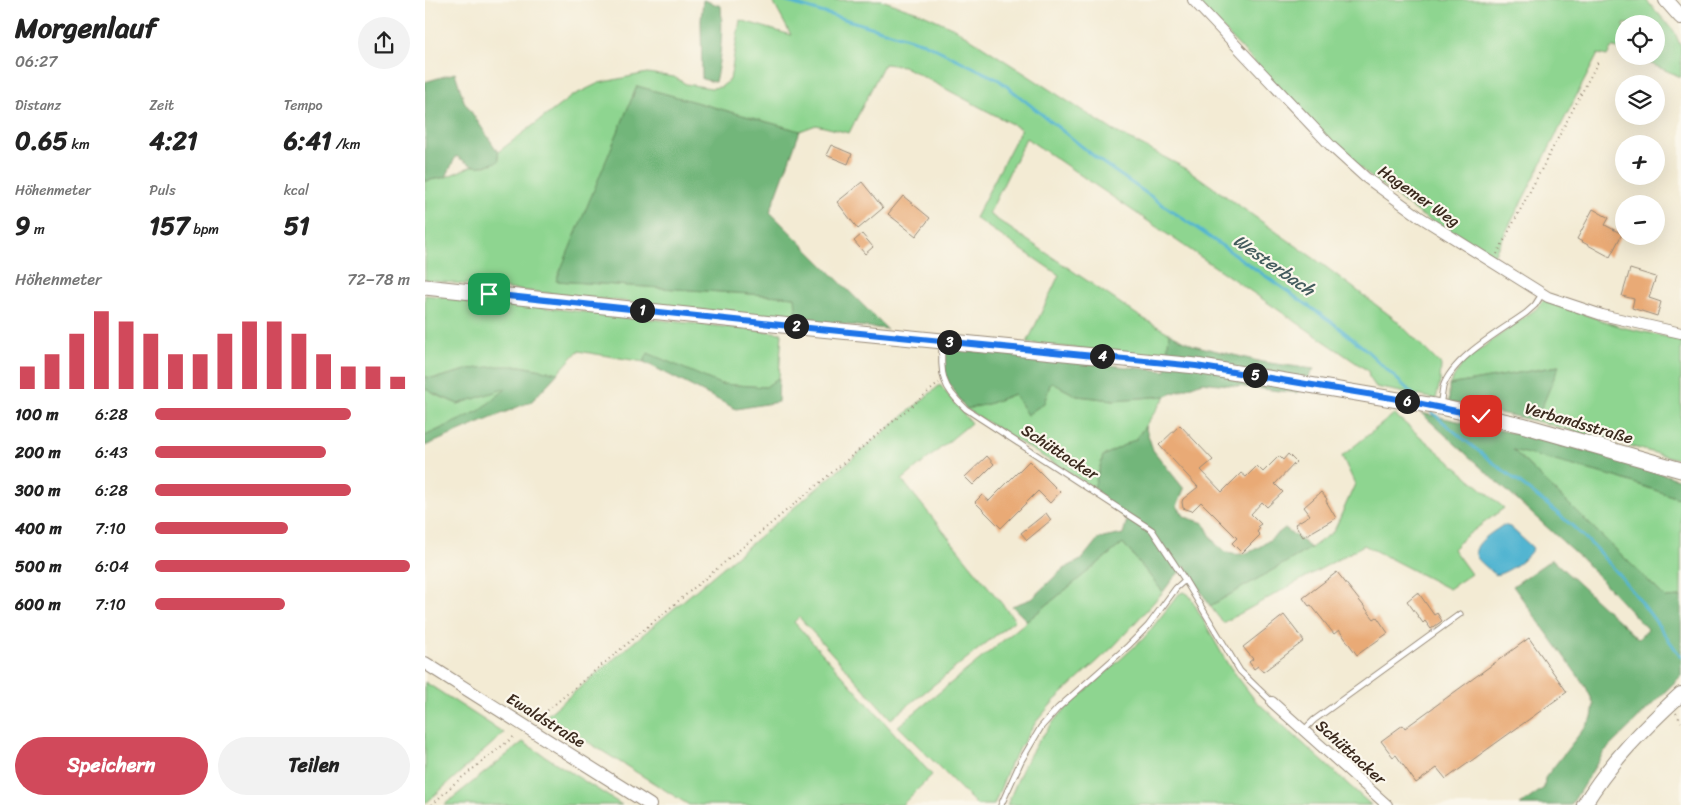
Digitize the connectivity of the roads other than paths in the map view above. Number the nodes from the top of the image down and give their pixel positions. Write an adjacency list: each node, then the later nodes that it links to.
1 (1193, 0): 5 (street, Hagemer Weg)
2 (1666, 0): 3 (main road)
3 (1681, 18)
4 (425, 287): 7 (main road, Verbandsstraße)
5 (1542, 294): 6 (street, Hagemer Weg); 8 (lane)
6 (1681, 334)
7 (942, 341): 8 (main road, Verbandsstraße); 10 (lane, Schüttacker)
8 (1429, 405): 9 (main road, Verbandsstraße)
9 (1681, 470)
10 (1185, 580): 14 (lane, Schüttacker); 17 (lane)
11 (1460, 614): 15 (lane)
12 (425, 663): 16 (street, Ewaldstraße)
13 (1681, 694): 19 (main road)
14 (1272, 702): 15 (street, Schüttacker)
15 (1304, 730): 18 (street, Schüttacker)
16 (650, 805)
17 (1001, 805)
18 (1387, 805)
19 (1584, 805)

